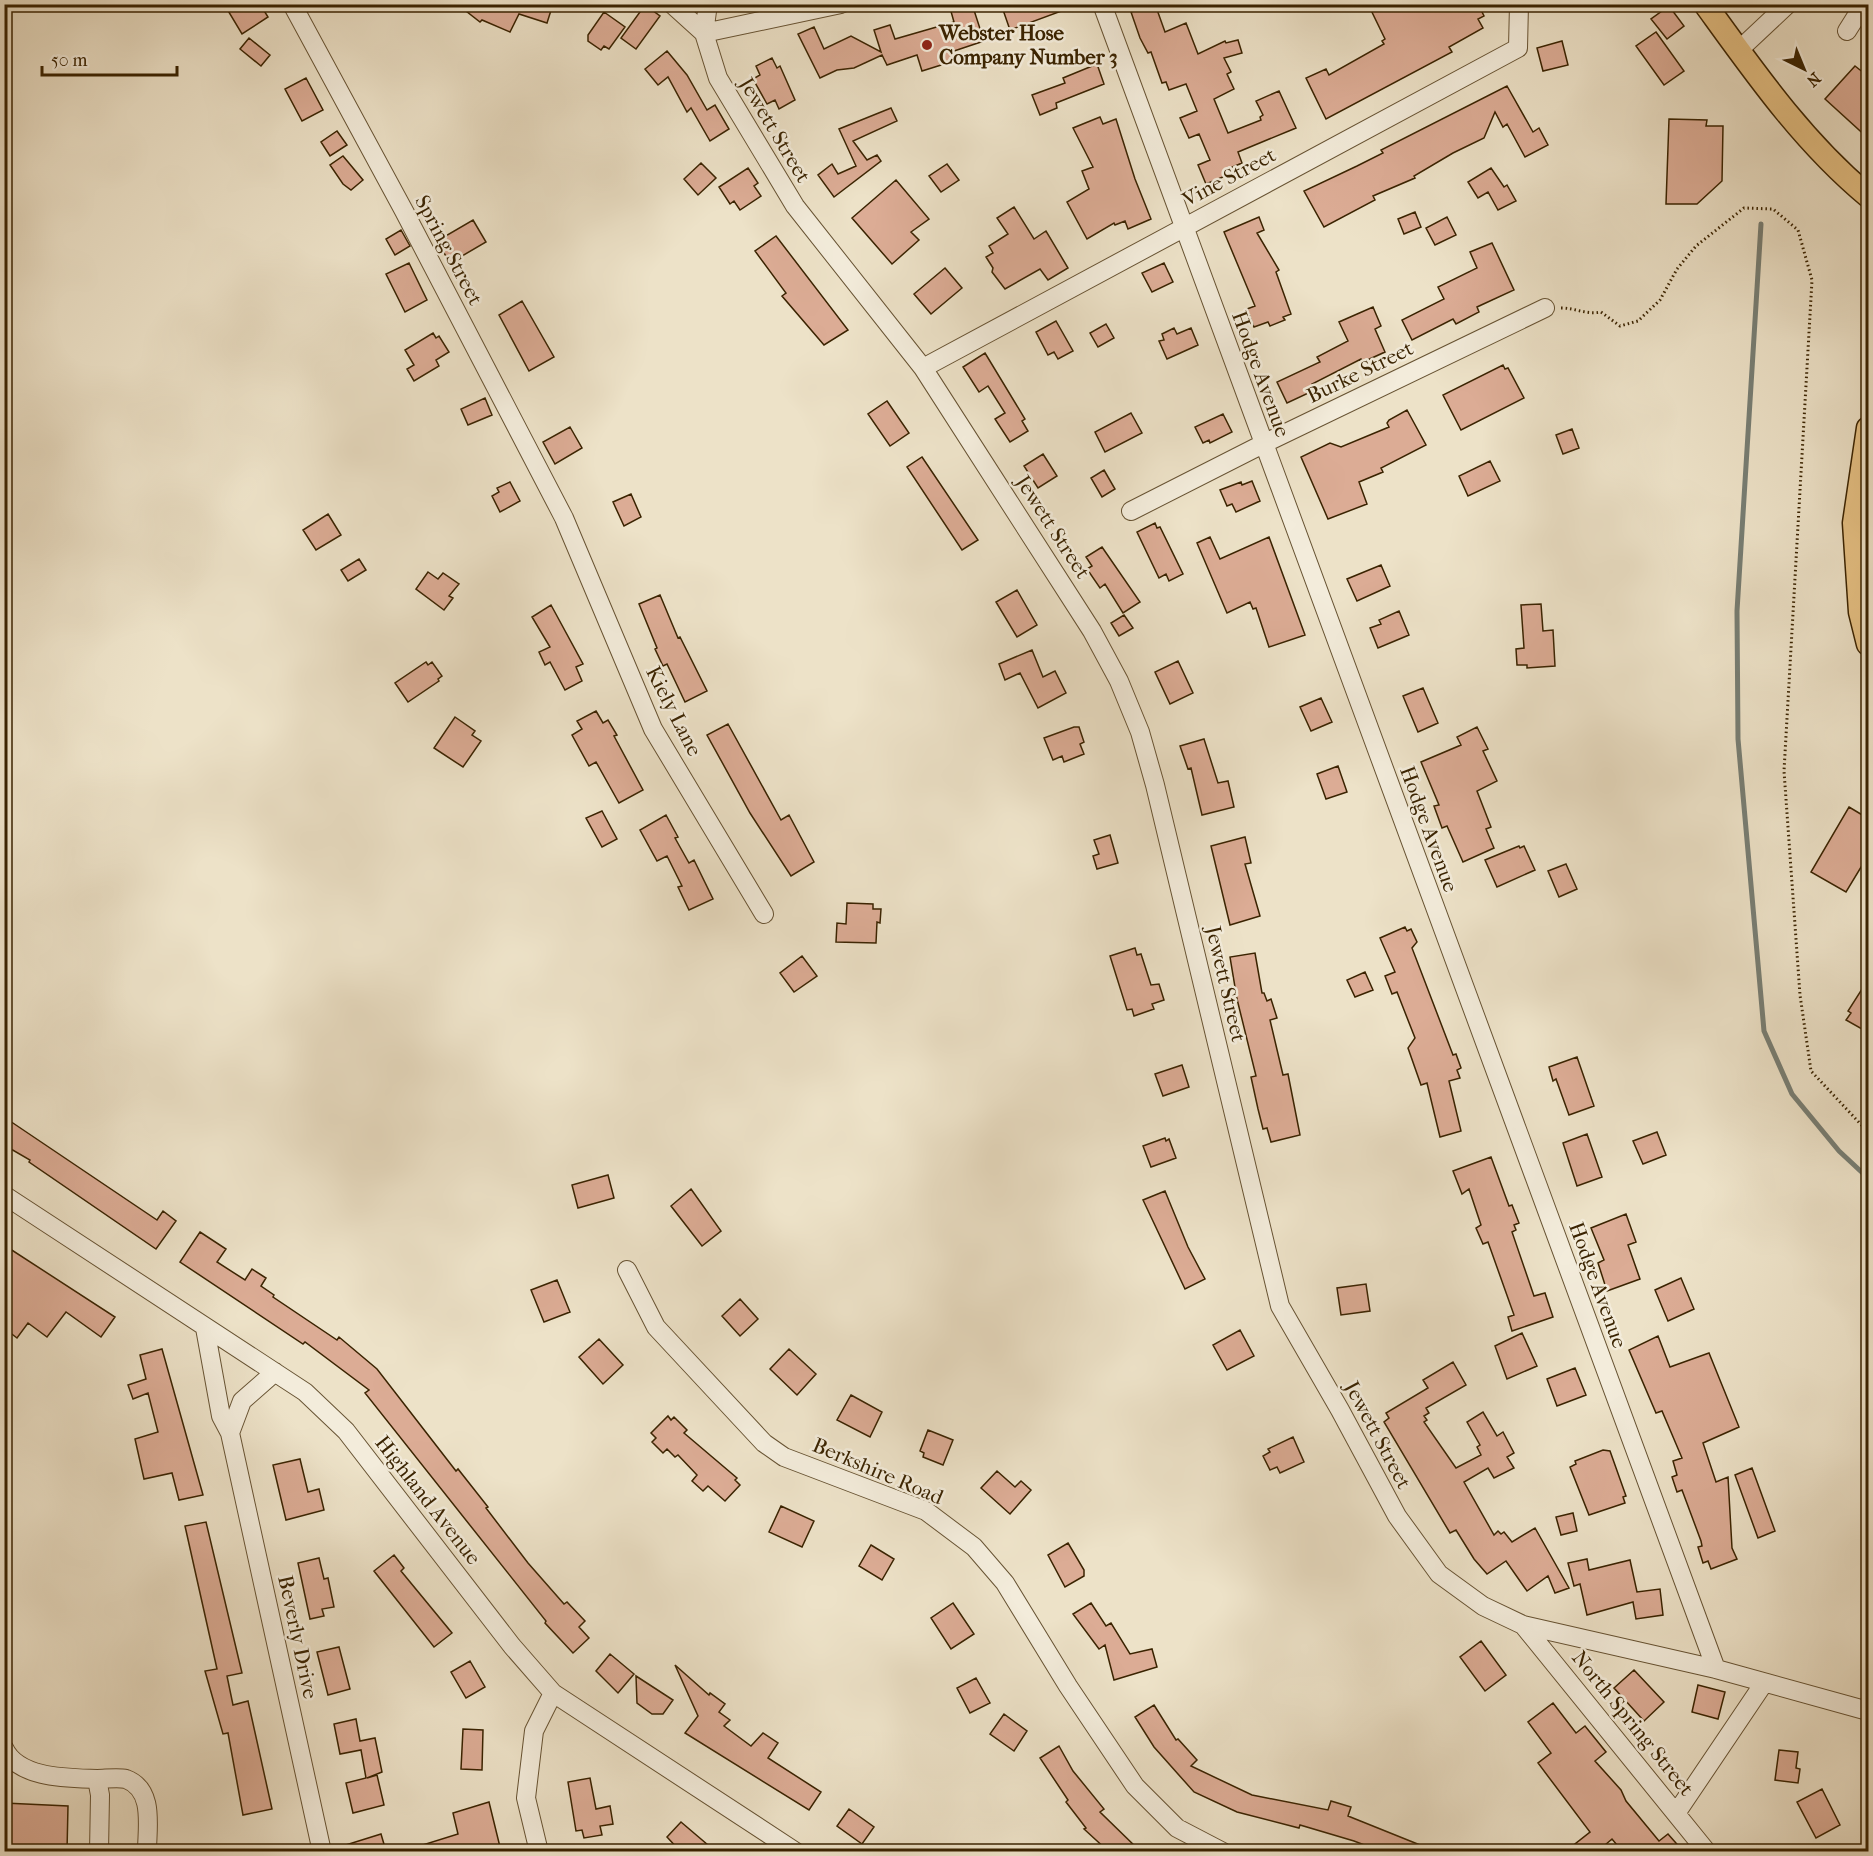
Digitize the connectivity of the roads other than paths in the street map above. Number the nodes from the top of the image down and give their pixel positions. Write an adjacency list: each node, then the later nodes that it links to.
1 (292, 4): 20 (street, Spring Street)
2 (672, 4): 11 (street)
3 (708, 4): 11 (street)
4 (841, 4): 11 (street)
5 (1102, 4): 14 (street, Hodge Avenue)
6 (1519, 4): 14 (street, Vine Street)
7 (1705, 4): 12 (main road)
8 (1788, 4): 12 (street)
9 (1864, 4): 10 (street)
10 (1847, 31)
11 (704, 33): 16 (street, Jewett Street)
12 (1739, 50): 13 (main road)
13 (1869, 196)
14 (1184, 227): 16 (street, Vine Street); 18 (street, Hodge Avenue)
15 (1545, 308): 18 (street, Burke Street)
16 (923, 368): 28 (street, Jewett Street)
17 (1868, 431): 21 (main road)
18 (1263, 444): 19 (street, Burke Street); 29 (street, Hodge Avenue)
19 (1131, 511)
20 (564, 518): 22 (street, Kiely Lane)
21 (1869, 644)
22 (764, 914)
23 (4, 1195): 25 (street, Highland Avenue)
24 (627, 1270): 41 (street, Berkshire Road)
25 (205, 1328): 26 (street, Highland Avenue); 27 (street, Beverly Drive)
26 (275, 1372): 27 (street); 31 (street, Highland Avenue)
27 (230, 1433): 39 (street, Beverly Drive)
28 (1523, 1625): 29 (street, Jewett Street); 35 (street, North Spring Street)
29 (1716, 1669): 30 (street, Jewett Street)
30 (1764, 1683): 32 (street, Jewett Street); 35 (street)
31 (553, 1693): 36 (street, Highland Avenue); 40 (street)
32 (1869, 1712)
33 (4, 1748): 34 (street)
34 (97, 1779): 37 (street); 38 (street)
35 (1677, 1812): 42 (street, North Spring Street)
36 (787, 1849)
37 (99, 1851)
38 (147, 1851)
39 (322, 1851)
40 (539, 1851)
41 (1223, 1851)
42 (1707, 1851)

